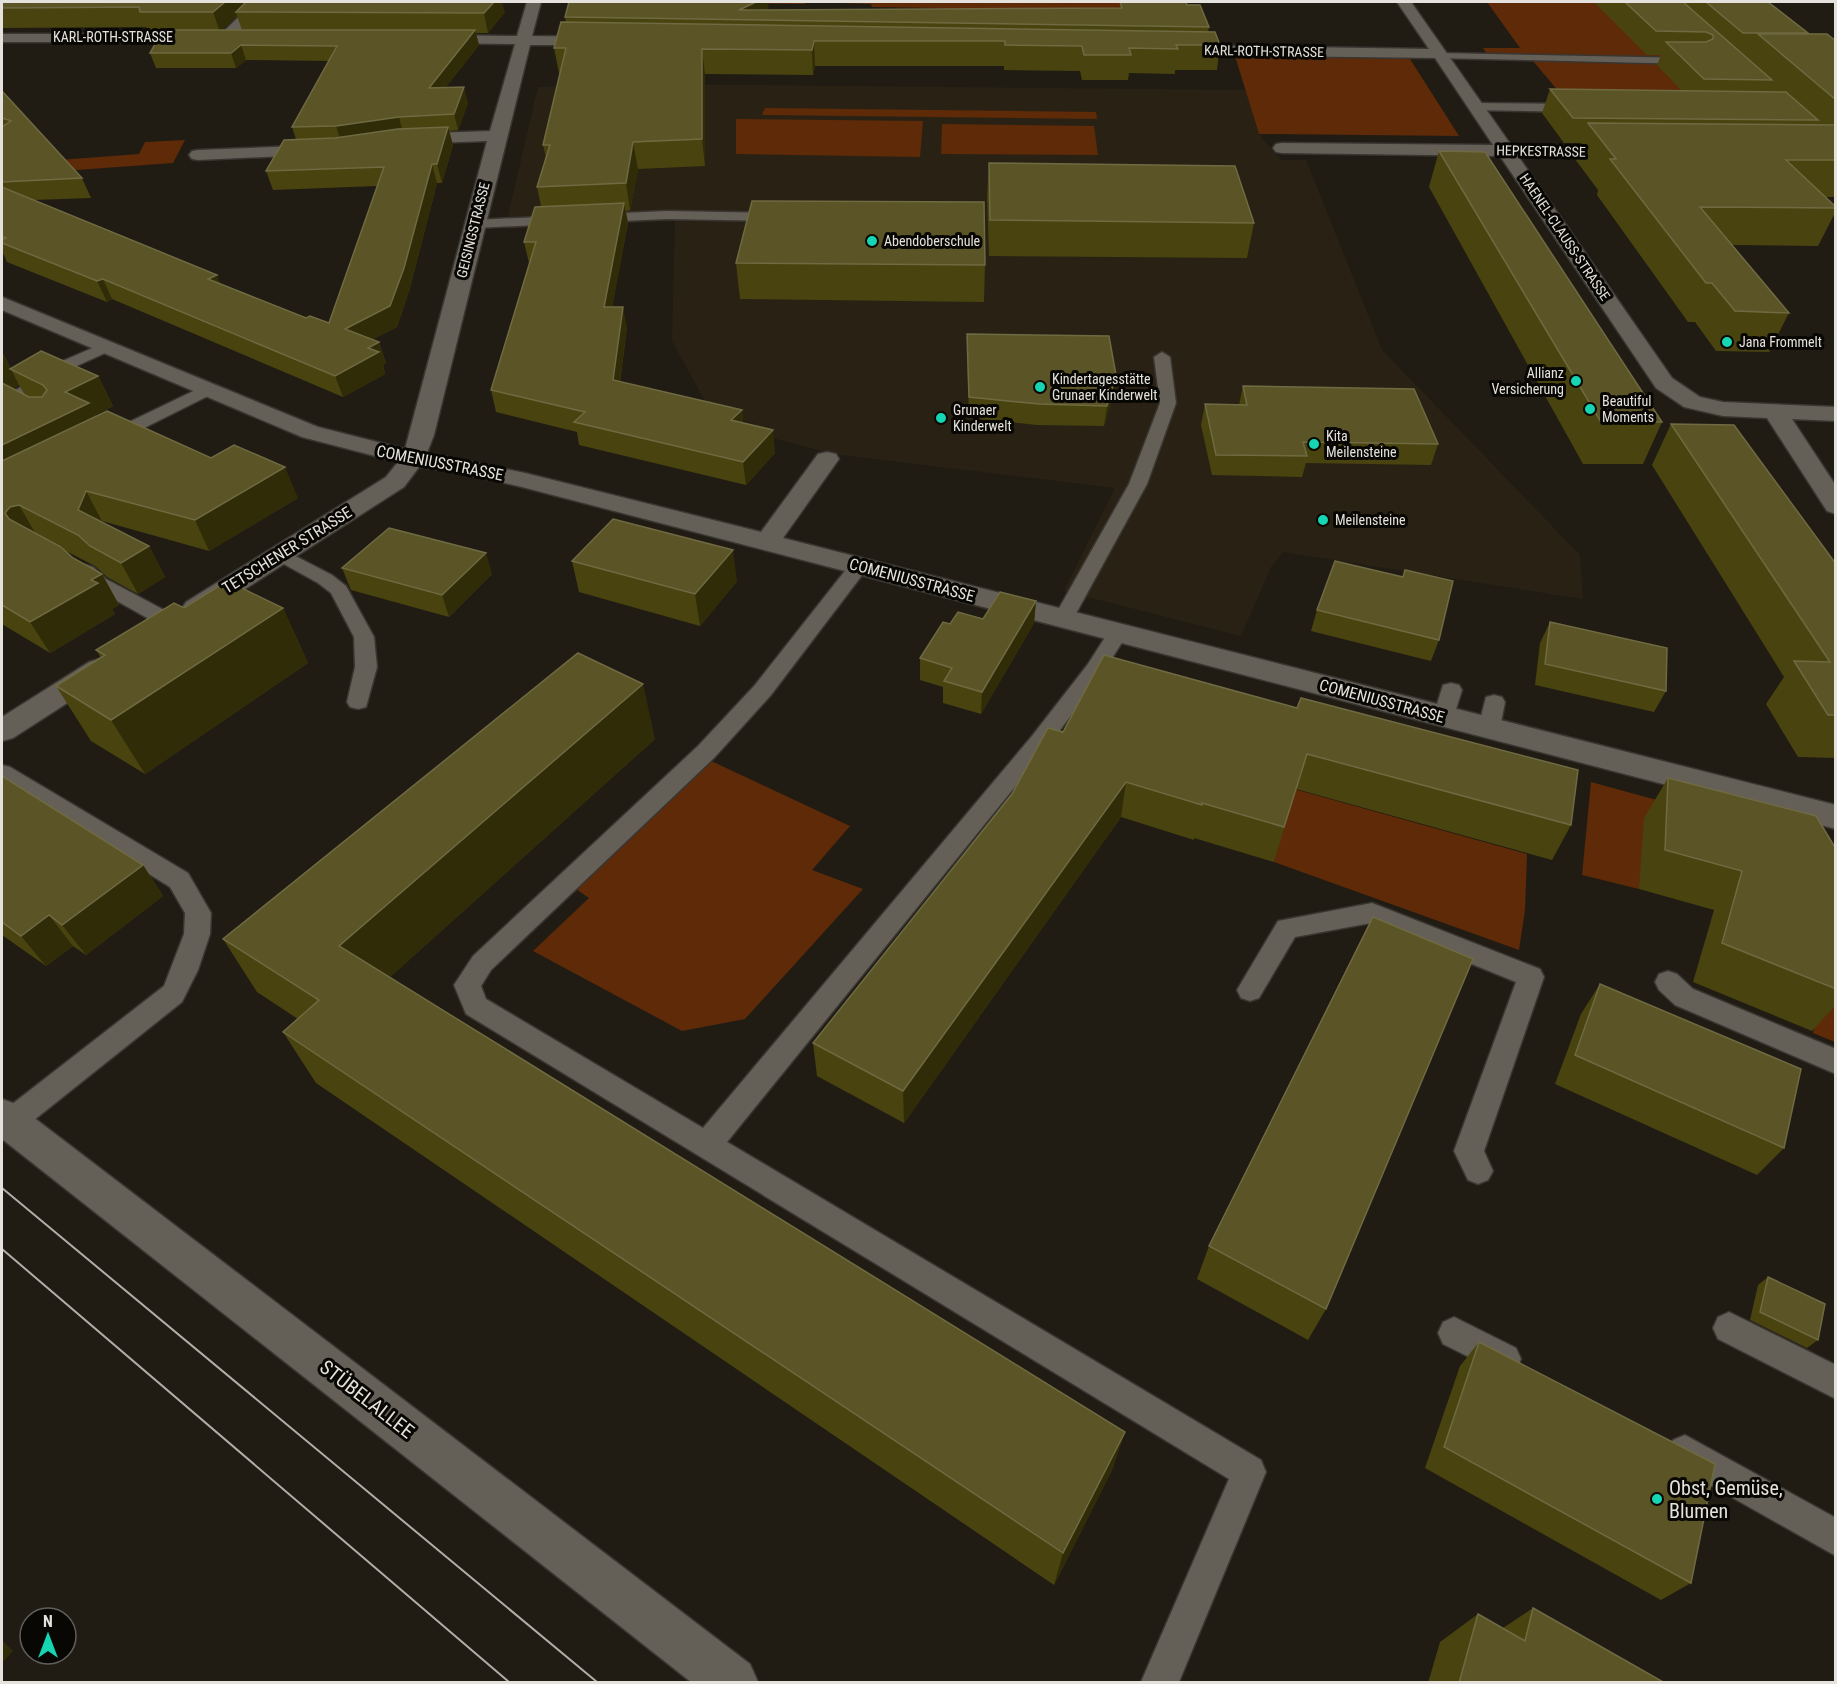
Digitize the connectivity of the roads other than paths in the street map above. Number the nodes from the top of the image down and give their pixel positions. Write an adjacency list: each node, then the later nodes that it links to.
1 (261, 2): 5 (street)
2 (534, 2): 8 (street, GEISINGSTRASSE)
3 (1404, 2): 11 (street, HAENEL-CLAUSS-STRASSE)
4 (2, 38): 5 (street, KARL-ROTH-STRASSE)
5 (225, 38): 6 (street, KARL-ROTH-STRASSE)
6 (249, 38)
7 (416, 39): 8 (street)
8 (523, 39): 9 (street); 15 (street, GEISINGSTRASSE)
9 (619, 41)
10 (1159, 50): 11 (street, KARL-ROTH-STRASSE)
11 (1440, 55): 12 (lane); 13 (street, HAENEL-CLAUSS-STRASSE)
12 (1697, 61)
13 (1476, 107): 14 (lane); 19 (street, HAENEL-CLAUSS-STRASSE)
14 (1589, 109)
15 (497, 136): 16 (street); 23 (street, GEISINGSTRASSE)
16 (392, 141)
17 (1282, 148): 19 (street, HEPKESTRASSE)
18 (341, 149): 21 (street)
19 (1507, 150): 20 (street, HEPKESTRASSE); 28 (street, HAENEL-CLAUSS-STRASSE)
20 (1637, 152)
21 (198, 155)
22 (798, 217): 23 (lane)
23 (475, 224): 32 (street, GEISINGSTRASSE)
24 (2, 303): 25 (street, COMENIUSSTRASSE)
25 (106, 347): 27 (street, COMENIUSSTRASSE); 30 (lane)
26 (1162, 357): 39 (lane)
27 (208, 389): 31 (lane); 32 (street, COMENIUSSTRASSE)
28 (1776, 413): 29 (street); 34 (street)
29 (1836, 414)
30 (41, 416)
31 (94, 446)
32 (413, 459): 35 (street, COMENIUSSTRASSE); 36 (street, TETSCHENER STRASSE)
33 (827, 459): 35 (street)
34 (1836, 506)
35 (766, 543): 38 (street, COMENIUSSTRASSE)
36 (280, 554): 40 (street, TETSCHENER STRASSE); 44 (lane)
37 (67, 561): 40 (lane)
38 (859, 566): 39 (street, COMENIUSSTRASSE); 53 (lane)
39 (1063, 619): 41 (street, COMENIUSSTRASSE)
40 (162, 629)
41 (1118, 633): 45 (street, COMENIUSSTRASSE); 53 (lane)
42 (122, 655): 46 (street)
43 (1451, 690): 45 (lane)
44 (358, 702)
45 (1444, 717): 48 (street, COMENIUSSTRASSE)
46 (2, 731)
47 (2, 772): 52 (lane)
48 (1836, 817)
49 (1668, 982): 51 (lane)
50 (1250, 990): 54 (lane)
51 (1836, 1062)
52 (5, 1120): 61 (street, STÜBELALLEE)
53 (707, 1145): 62 (lane)
54 (1478, 1171)
55 (1729, 1328): 58 (lane)
56 (1454, 1333): 57 (lane)
57 (1537, 1375)
58 (1836, 1383)
59 (1661, 1440): 60 (lane)
60 (1836, 1538)
61 (732, 1683)
62 (1160, 1683)

